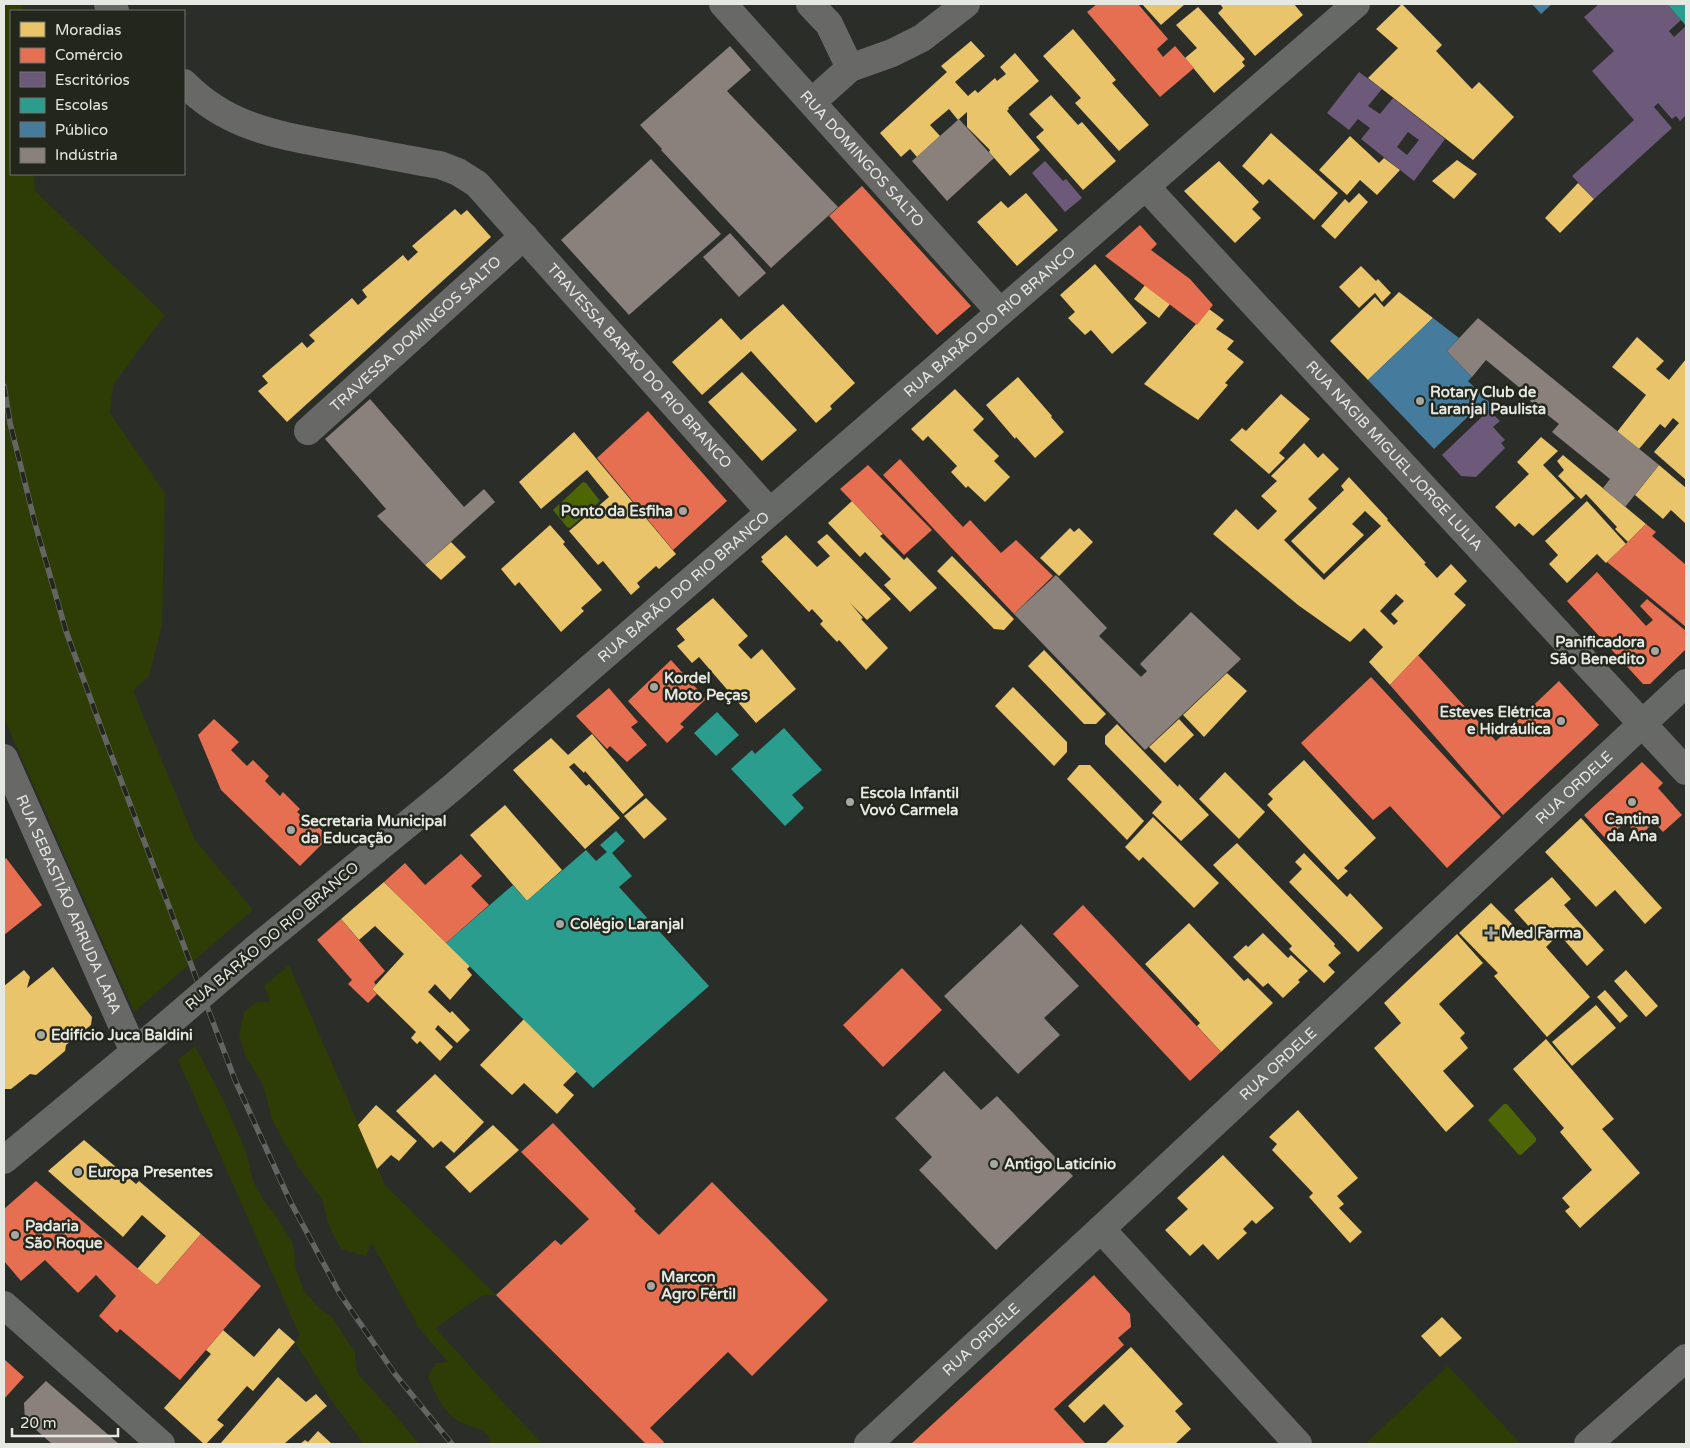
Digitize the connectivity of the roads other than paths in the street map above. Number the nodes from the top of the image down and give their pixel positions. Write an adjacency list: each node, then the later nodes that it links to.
1 (724, 4): 7 (street, RUA DOMINGOS SALTO)
2 (810, 4): 5 (street)
3 (966, 4): 5 (street)
4 (1356, 4): 8 (main road, RUA BARÃO DO RIO BRANCO)
5 (850, 68): 7 (street)
6 (185, 84): 9 (street, TRAVESSA BARÃO DO RIO BRANCO)
7 (812, 102): 10 (street, RUA DOMINGOS SALTO)
8 (1146, 187): 10 (main road, RUA BARÃO DO RIO BRANCO); 14 (street, RUA NAGIB MIGUEL JORGE LULIA)
9 (517, 228): 11 (street, TRAVESSA DOMINGOS SALTO); 12 (street, TRAVESSA BARÃO DO RIO BRANCO)
10 (1000, 312): 12 (main road, RUA BARÃO DO RIO BRANCO)
11 (308, 431)
12 (770, 511): 17 (main road, RUA BARÃO DO RIO BRANCO, bridge)
13 (1686, 684): 14 (main road, RUA ORDELE)
14 (1643, 724): 16 (street, RUA NAGIB MIGUEL JORGE LULIA); 19 (main road, RUA ORDELE)
15 (4, 758): 17 (street, RUA SEBASTIÃO ARRUDA LARA)
16 (1686, 771)
17 (134, 1052): 18 (main road, RUA BARÃO DO RIO BRANCO)
18 (4, 1160)
19 (1101, 1229): 23 (main road, RUA ORDELE); 24 (street)
20 (4, 1305): 22 (main road)
21 (1686, 1358): 25 (street)
22 (161, 1444)
23 (868, 1444)
24 (1298, 1444)
25 (1588, 1444)

